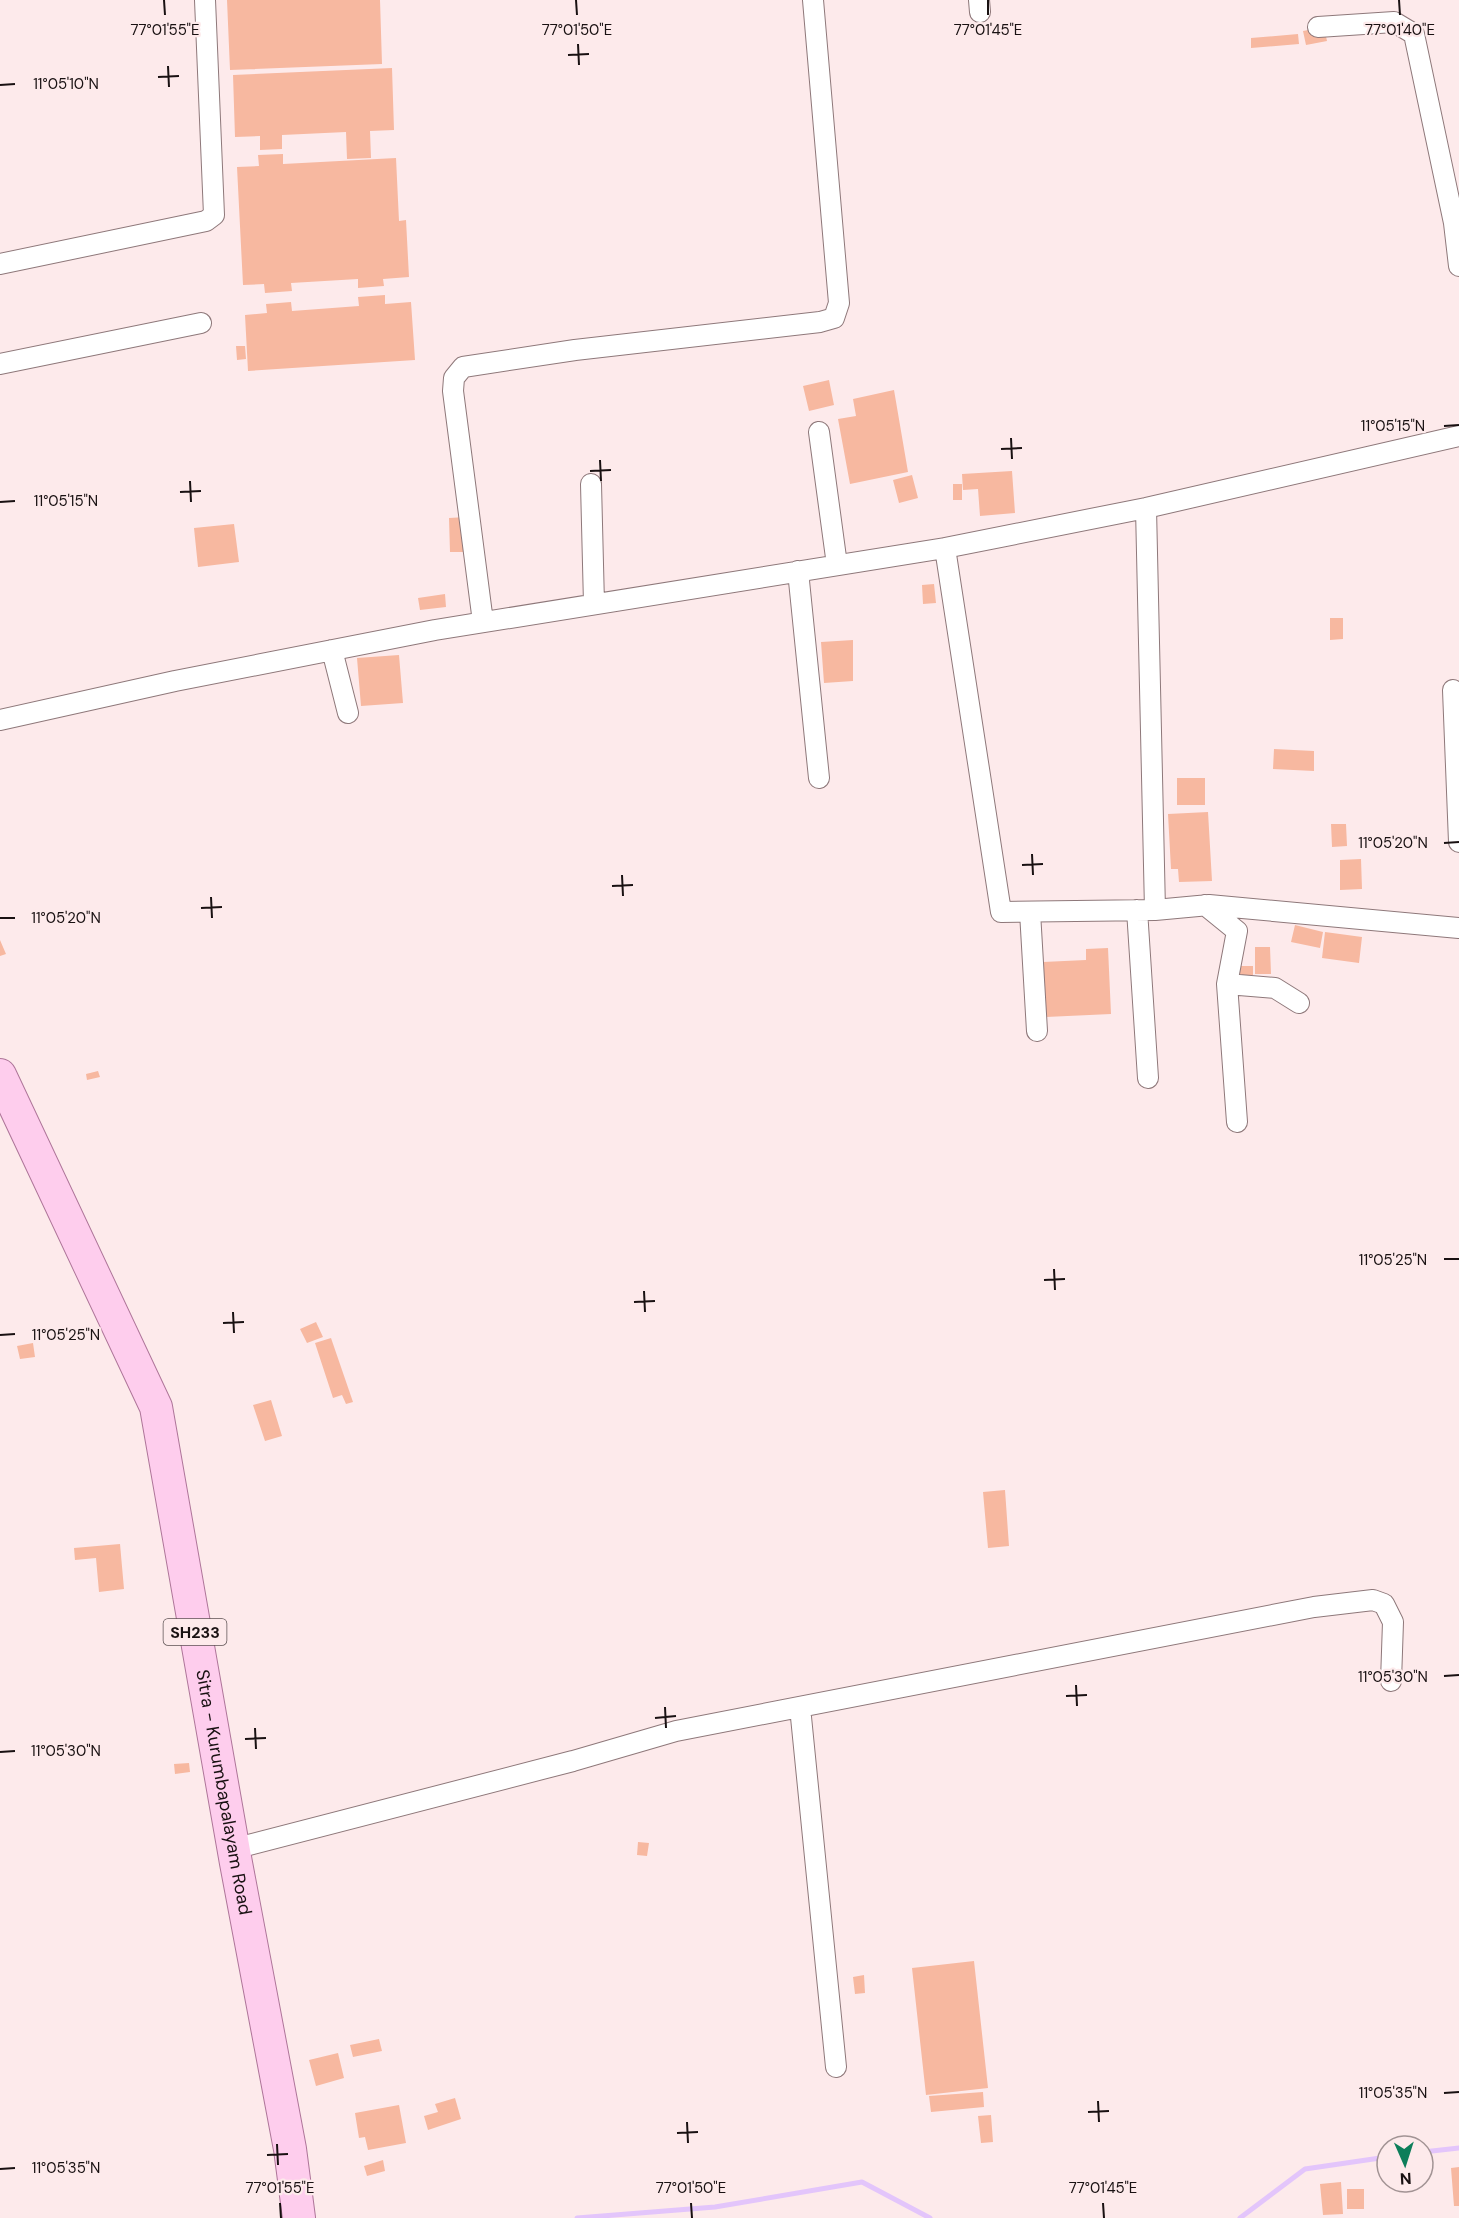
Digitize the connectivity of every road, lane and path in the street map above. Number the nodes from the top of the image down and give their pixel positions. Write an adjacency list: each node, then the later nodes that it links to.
1 (205, 0): 5 (street)
2 (813, 0): 17 (street)
3 (1318, 27): 4 (street)
4 (1456, 221): 6 (street)
5 (0, 264)
6 (1459, 266)
7 (201, 323): 8 (street)
8 (0, 364)
9 (819, 432): 14 (street)
10 (1459, 436): 12 (street)
11 (591, 484): 16 (street)
12 (1146, 508): 13 (street); 25 (street)
13 (945, 548): 14 (street); 26 (street)
14 (837, 565): 15 (street)
15 (798, 572): 16 (street); 22 (street)
16 (594, 604): 17 (street)
17 (483, 622): 18 (street)
18 (332, 650): 20 (street); 21 (street)
19 (1453, 690): 23 (street)
20 (348, 713)
21 (0, 720)
22 (819, 778)
23 (1459, 842)
24 (1205, 905): 25 (street); 27 (street); 28 (street)
25 (1146, 910): 26 (street); 32 (street)
26 (1030, 912): 30 (street)
27 (1459, 928)
28 (1227, 984): 29 (street); 33 (street)
29 (1299, 1003)
30 (1037, 1031)
31 (0, 1075): 36 (main road, Sitra - Kurumbapalayam Road / SH233)
32 (1148, 1078)
33 (1237, 1122)
34 (1391, 1681): 35 (street)
35 (800, 1707): 36 (street); 37 (street)
36 (234, 1849): 38 (main road, Sitra - Kurumbapalayam Road / SH233)
37 (836, 2067)
38 (298, 2218)

